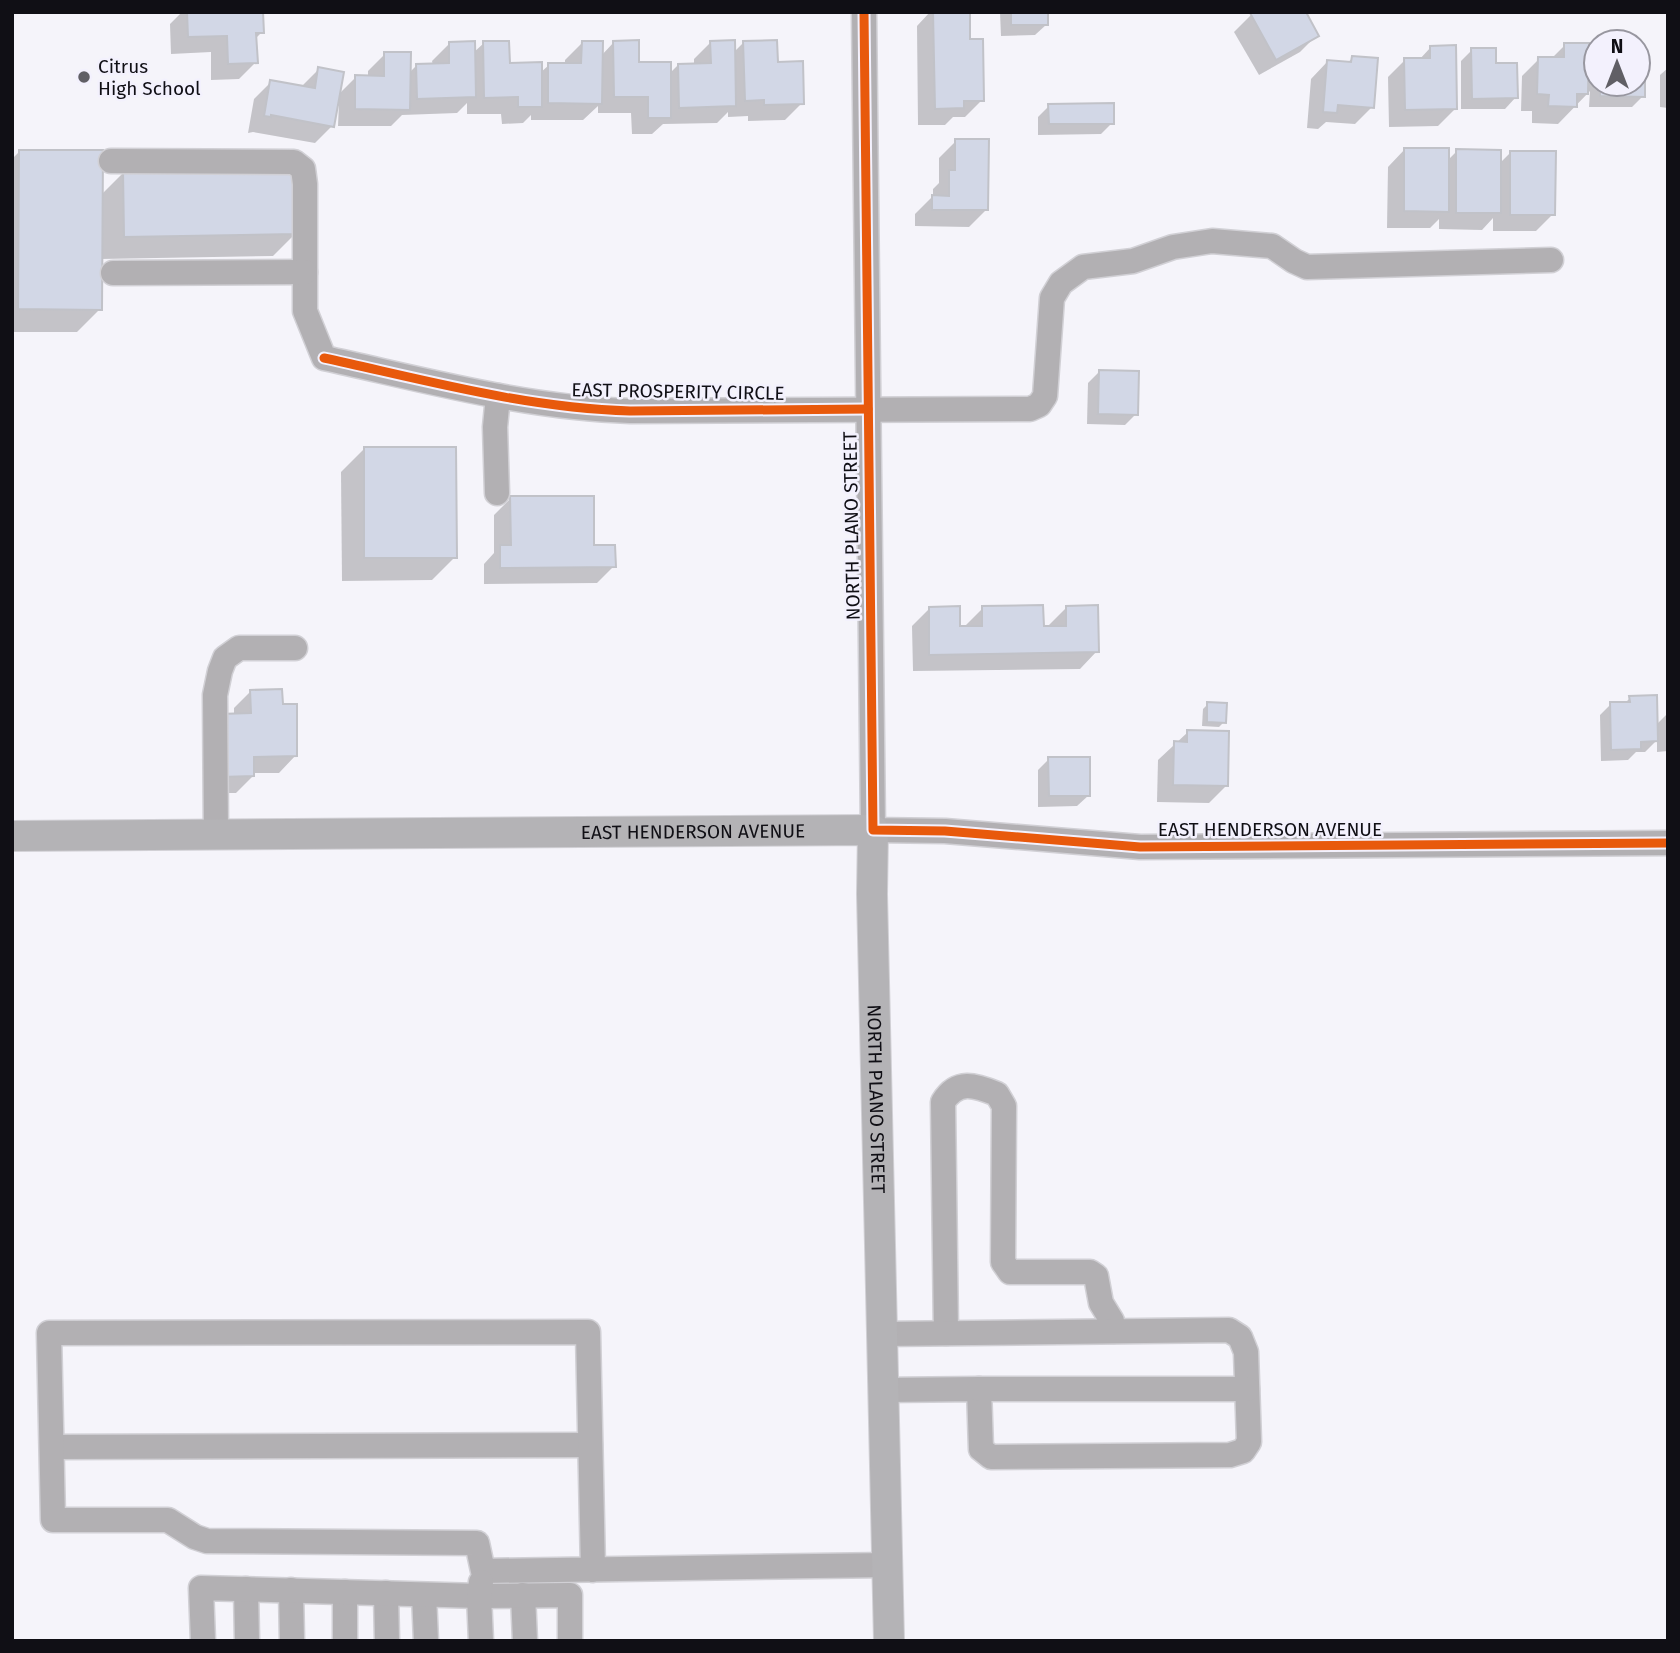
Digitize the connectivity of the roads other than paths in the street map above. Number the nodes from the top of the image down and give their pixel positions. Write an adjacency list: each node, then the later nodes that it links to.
1 (864, 12): 7 (street, NORTH PLANO STREET)
2 (111, 161): 4 (street)
3 (1551, 260): 7 (street, EAST PROSPERITY CIRCLE)
4 (305, 272): 5 (street); 6 (street, EAST PROSPERITY CIRCLE)
5 (113, 273)
6 (498, 396): 7 (street, EAST PROSPERITY CIRCLE); 8 (street)
7 (867, 409): 10 (street, NORTH PLANO STREET)
8 (497, 493)
9 (295, 648): 11 (street)
10 (873, 830): 11 (main road, EAST HENDERSON AVENUE); 13 (street, EAST HENDERSON AVENUE); 15 (main road, NORTH PLANO STREET)
11 (216, 835): 12 (main road, EAST HENDERSON AVENUE)
12 (12, 836)
13 (1668, 843)
14 (1113, 1331): 16 (street); 16 (street); 18 (street)
15 (882, 1334): 16 (street); 19 (main road, NORTH PLANO STREET)
16 (946, 1334)
17 (979, 1389): 18 (street); 18 (street); 19 (street)
18 (1247, 1389)
19 (883, 1390): 22 (main road, NORTH PLANO STREET)
20 (590, 1445): 21 (street); 21 (street); 23 (street)
21 (52, 1447): 24 (street)
22 (887, 1565): 23 (street); 41 (main road, NORTH PLANO STREET)
23 (593, 1570): 24 (street)
24 (483, 1571): 31 (street)
25 (246, 1589): 26 (street); 32 (street); 33 (street)
26 (291, 1590): 27 (street); 34 (street)
27 (345, 1592): 28 (street); 35 (street)
28 (386, 1593): 29 (street); 36 (street)
29 (424, 1595): 31 (street); 37 (street)
30 (523, 1595): 31 (street); 39 (street); 40 (street)
31 (480, 1596): 38 (street)
32 (202, 1641)
33 (247, 1641)
34 (292, 1641)
35 (345, 1641)
36 (387, 1641)
37 (426, 1641)
38 (481, 1641)
39 (524, 1641)
40 (570, 1641)
41 (889, 1641)

